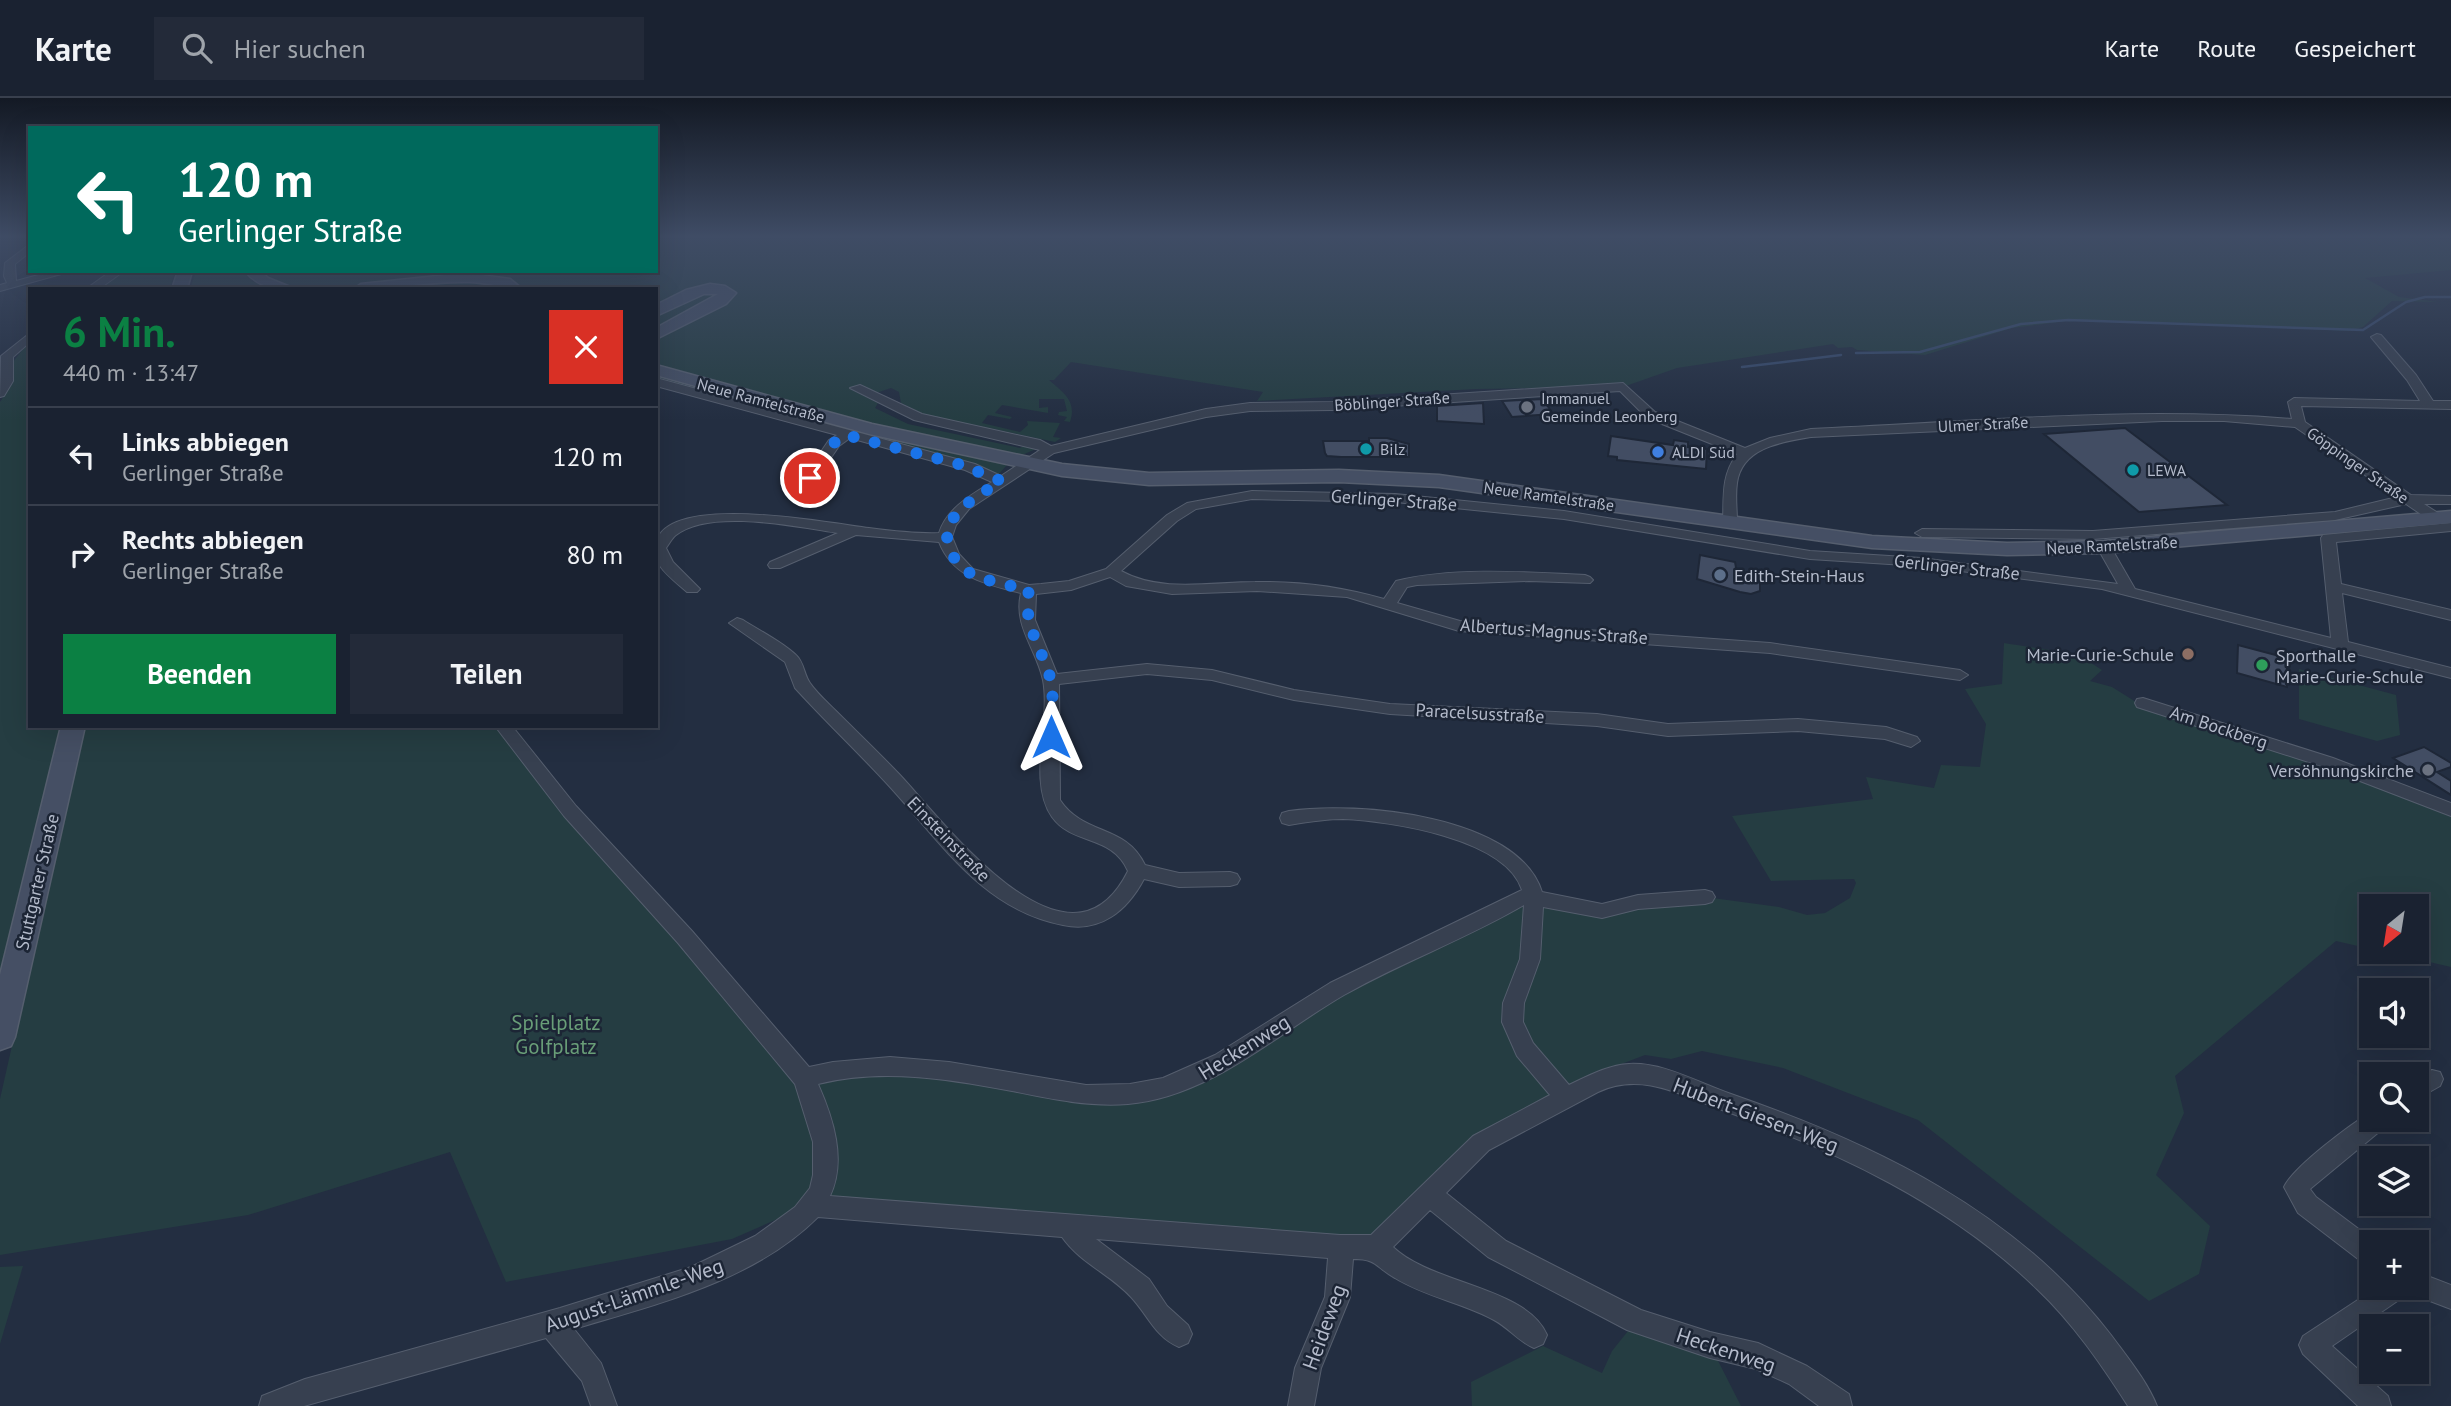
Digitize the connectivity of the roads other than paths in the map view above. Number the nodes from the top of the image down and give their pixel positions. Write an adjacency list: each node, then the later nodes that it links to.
1 (684, 298): 3 (main road)
2 (724, 298): 4 (main road)
3 (658, 310)
4 (658, 333)
5 (2377, 337): 11 (street)
6 (28, 338): 10 (street)
7 (658, 371): 17 (main road, Neue Ramtelstraße)
8 (658, 383): 14 (street)
9 (856, 388): 15 (street)
10 (0, 393)
11 (2429, 405): 12 (street); 13 (street, Göppinger Straße)
12 (2451, 405)
13 (2299, 423): 16 (street, Ulmer Straße); 20 (street, Göppinger Straße)
14 (846, 435): 18 (street); 19 (street)
15 (1049, 450): 16 (street, Böblinger Straße); 17 (street, Böblinger Straße)
16 (1744, 452): 23 (street)
17 (1029, 465): 19 (street); 23 (main road, Neue Ramtelstraße)
18 (810, 478)
19 (1002, 481): 26 (street)
20 (2408, 499): 21 (street, Neue Ramtelstraße); 22 (street, Göppinger Straße); 25 (street, Neue Ramtelstraße)
21 (2451, 500)
22 (2446, 521): 27 (main road, Neue Ramtelstraße); 31 (street)
23 (1730, 522): 27 (main road, Neue Ramtelstraße)
24 (854, 531): 26 (street); 28 (street); 32 (street)
25 (1922, 533)
26 (945, 537): 33 (street, Gerlinger Straße)
27 (2104, 547): 34 (street)
28 (775, 565)
29 (1111, 572): 33 (street, Gerlinger Straße); 34 (street, Gerlinger Straße); 35 (street, Albertus-Magnus-Straße)
30 (1585, 580): 35 (street)
31 (2335, 587): 36 (street); 38 (street)
32 (692, 589)
33 (1029, 590): 41 (street)
34 (2128, 590): 38 (street, Gerlinger Straße)
35 (1388, 606): 40 (street, Albertus-Magnus-Straße)
36 (2451, 615)
37 (737, 623): 48 (street, Einsteinstraße)
38 (2340, 644): 39 (street, Gerlinger Straße)
39 (2451, 673)
40 (1960, 675)
41 (1051, 680): 45 (street, Paracelsusstraße); 48 (street)
42 (2143, 703): 46 (street, Am Bockberg)
43 (73, 728): 52 (main road, Stuttgarter Straße)
44 (505, 728): 53 (street)
45 (1911, 741)
46 (2451, 810)
47 (1289, 818): 51 (street)
48 (1138, 872): 49 (street)
49 (1230, 879)
50 (1705, 897): 51 (street, Heckenweg)
51 (1534, 898): 53 (street, Heckenweg); 54 (street)
52 (0, 1037)
53 (804, 1078): 57 (street)
54 (1566, 1097): 56 (street); 73 (street, Hubert-Giesen-Weg)
55 (2361, 1132): 59 (street)
56 (1430, 1195): 61 (street); 69 (street, Heckenweg)
57 (813, 1206): 58 (street); 65 (street, August-Lämmle-Weg)
58 (1070, 1228): 60 (street); 66 (street)
59 (2359, 1245)
60 (1340, 1247): 61 (street); 72 (street, Heideweg)
61 (1376, 1247): 67 (street)
62 (2429, 1289): 63 (street)
63 (2451, 1297)
64 (2379, 1300): 74 (street)
65 (551, 1324): 68 (street, August-Lämmle-Weg); 71 (street)
66 (1179, 1334)
67 (1534, 1335)
68 (305, 1399): 70 (street, August-Lämmle-Weg)
69 (1839, 1404)
70 (272, 1406)
71 (604, 1406)
72 (1301, 1406)
73 (2144, 1406)
74 (2378, 1406)

